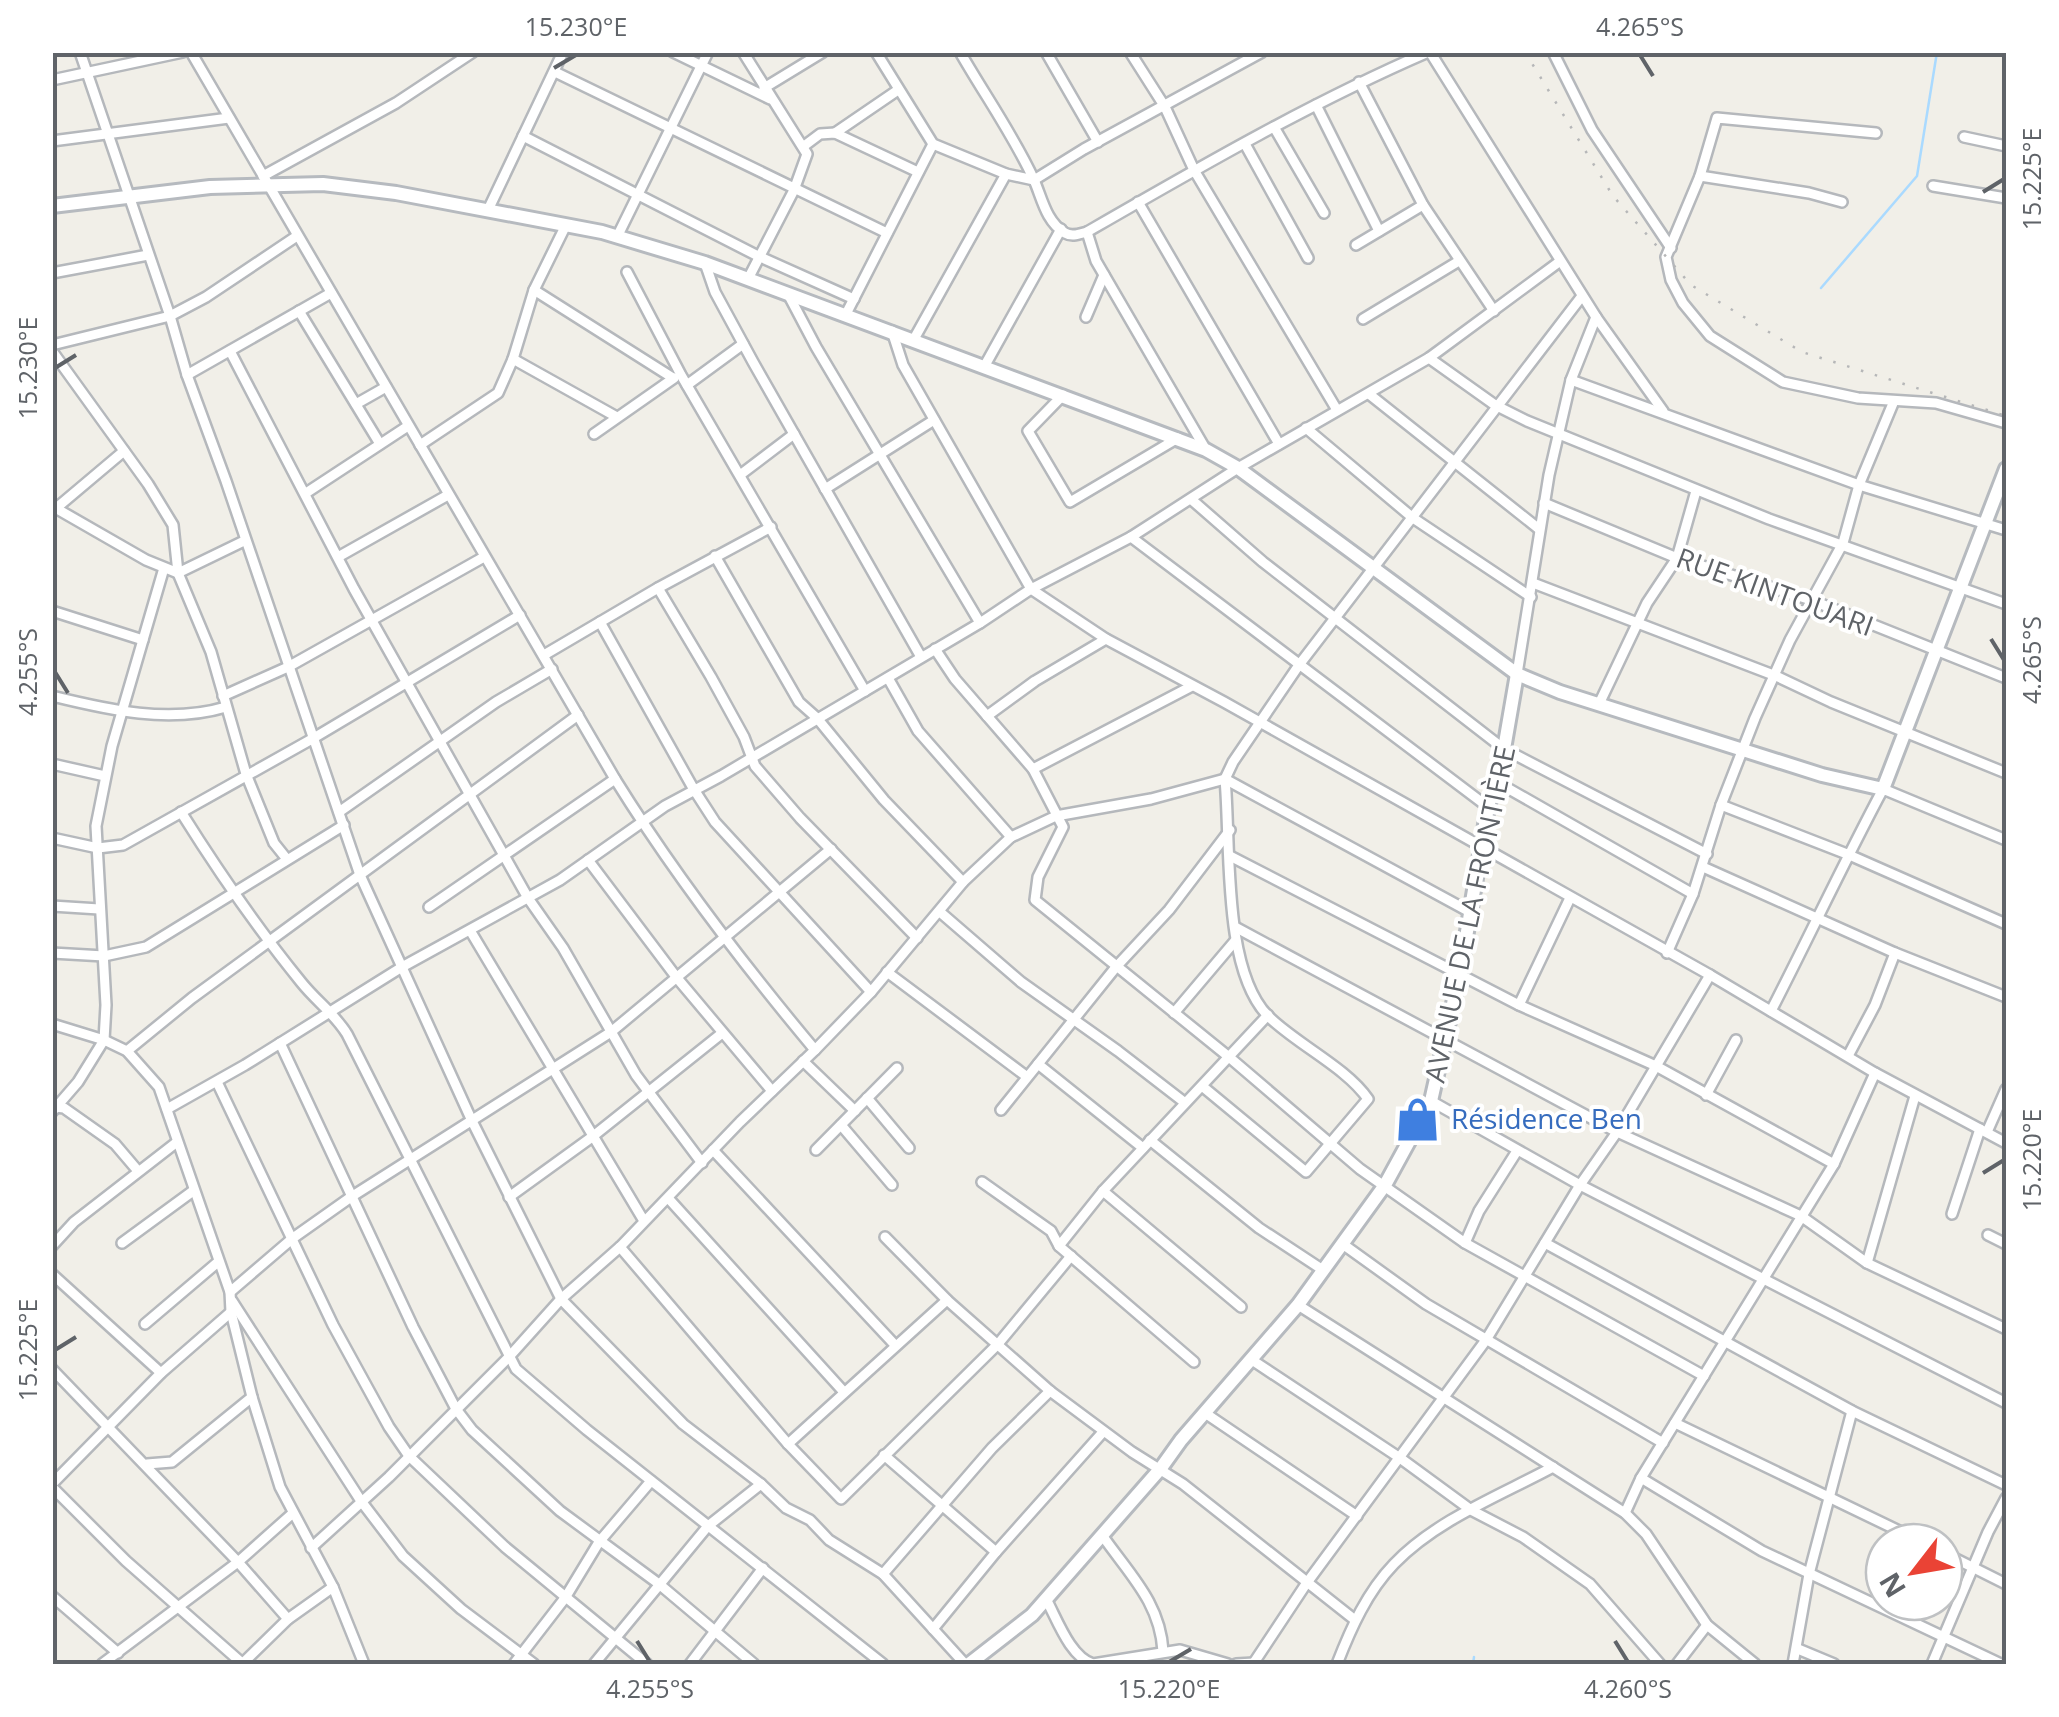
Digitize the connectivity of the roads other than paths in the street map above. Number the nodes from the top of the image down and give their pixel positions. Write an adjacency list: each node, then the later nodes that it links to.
1 (80, 52): 20 (street)
2 (182, 52): 20 (street)
3 (191, 52): 28 (street)
4 (473, 52): 17 (street)
5 (563, 52): 19 (street)
6 (673, 52): 18 (street)
7 (708, 52): 18 (street)
8 (742, 52): 23 (street)
9 (823, 52): 23 (street)
10 (876, 52): 24 (street)
11 (960, 52): 46 (street)
12 (1046, 52): 37 (street)
13 (1130, 52): 27 (street)
14 (1262, 52): 27 (street)
15 (1429, 52): 22 (street); 72 (street)
16 (1553, 52): 67 (street)
17 (457, 56): 47 (street)
18 (702, 66): 25 (street); 30 (street)
19 (555, 72): 30 (street); 34 (street)
20 (87, 74): 21 (street); 33 (street)
21 (52, 80)
22 (1359, 82): 26 (street); 55 (street)
23 (764, 88): 25 (street)
24 (898, 90): 31 (street); 38 (street)
25 (770, 99): 40 (street)
26 (1316, 105): 29 (street); 61 (street)
27 (1165, 107): 37 (street); 42 (street)
28 (229, 118): 33 (street); 47 (street)
29 (1274, 126): 39 (street); 58 (street)
30 (669, 130): 49 (street); 50 (street)
31 (836, 133): 40 (street); 43 (street)
32 (1876, 133): 45 (street)
33 (109, 135): 36 (street); 51 (street)
34 (523, 136): 50 (street); 57 (street)
35 (1975, 136): 41 (street)
36 (52, 141)
37 (1098, 142): 46 (street)
38 (934, 144): 43 (street); 44 (street)
39 (1245, 144): 42 (street); 70 (street)
40 (804, 146): 49 (street)
41 (2006, 146)
42 (1194, 170): 53 (street); 108 (street)
43 (918, 172): 63 (street)
44 (1006, 174): 46 (street); 91 (street)
45 (1700, 176): 54 (street); 67 (street)
46 (1034, 180): 60 (street)
47 (265, 181): 51 (street); 57 (street); 65 (street)
48 (1933, 186): 52 (street)
49 (794, 190): 63 (street); 69 (street)
50 (636, 192): 64 (street); 69 (street)
51 (130, 196): 56 (street); 68 (street)
52 (2006, 198)
53 (1138, 202): 62 (street); 120 (street)
54 (1842, 202)
55 (1423, 205): 61 (street); 71 (street)
56 (52, 206)
57 (488, 210): 59 (street)
58 (1324, 213)
59 (566, 225): 64 (street); 78 (street)
60 (1061, 229): 62 (street); 97 (street)
61 (1379, 231): 66 (street)
62 (1087, 232): 76 (street)
63 (887, 233): 82 (street)
64 (618, 235): 73 (street)
65 (296, 236): 79 (street); 86 (street)
66 (1356, 245)
67 (1671, 248): 105 (street)
68 (148, 255): 75 (street); 86 (street)
69 (758, 256): 77 (street); 82 (street)
70 (1308, 258)
71 (1460, 262): 83 (street); 89 (street)
72 (1558, 262): 81 (street); 83 (street)
73 (706, 264): 77 (street); 92 (street)
74 (627, 272): 99 (street)
75 (52, 273)
76 (1104, 275): 87 (street); 122 (street)
77 (748, 279): 80 (street)
78 (534, 290): 96 (street); 99 (street)
79 (331, 293): 84 (street); 102 (street)
80 (788, 294): 85 (street); 124 (street)
81 (1582, 296): 88 (street); 107 (street)
82 (854, 299): 85 (street)
83 (1494, 310): 95 (street)
84 (299, 311): 94 (street); 106 (street)
85 (846, 314): 90 (street)
86 (170, 316): 93 (street); 98 (street)
87 (1086, 317)
88 (1596, 317): 100 (street, AVENUE DE LA FRONTIÈRE); 109 (street)
89 (1363, 318)
90 (892, 331): 91 (street); 111 (street)
91 (914, 339): 97 (street)
92 (743, 344): 101 (street); 116 (street)
93 (52, 348): 123 (street)
94 (230, 351): 98 (street); 132 (street)
95 (1429, 358): 103 (street); 107 (street)
96 (513, 359): 110 (street); 121 (street)
97 (984, 366): 104 (street)
98 (187, 376): 143 (street)
99 (677, 377): 101 (street); 110 (street)
100 (1571, 380): 109 (street); 117 (street, AVENUE DE LA FRONTIÈRE)
101 (687, 385): 128 (street)
102 (386, 387): 106 (street); 113 (street)
103 (1369, 394): 108 (street); 125 (street)
104 (1063, 395): 118 (street); 118 (street)
105 (1894, 401): 112 (street); 129 (street)
106 (356, 404): 119 (street)
107 (1495, 405): 117 (street); 125 (street)
108 (1337, 410): 114 (street)
109 (1665, 413): 129 (street)
110 (615, 416): 115 (street)
111 (934, 420): 124 (street); 155 (street)
112 (2006, 423)
113 (408, 426): 119 (street); 121 (street)
114 (1306, 428): 120 (street); 137 (street)
115 (594, 434)
116 (794, 434): 128 (street); 130 (street)
117 (1560, 434): 131 (street); 135 (street, AVENUE DE LA FRONTIÈRE)
118 (1178, 438): 122 (street)
119 (380, 444): 132 (street)
120 (1279, 444): 126 (street)
121 (420, 445): 133 (street)
122 (1206, 450): 126 (street)
123 (124, 451): 136 (street); 151 (street)
124 (880, 455): 130 (street); 164 (street)
125 (1453, 464): 137 (street); 140 (street)
126 (1238, 468): 134 (street); 150 (street)
127 (2006, 469): 138 (street)
128 (740, 475): 139 (street)
129 (1859, 485): 138 (street); 144 (street)
130 (825, 489): 171 (street)
131 (1696, 490): 144 (street); 148 (street)
132 (306, 494): 146 (street)
133 (448, 495): 146 (street); 147 (street)
134 (1192, 500): 142 (street); 161 (street)
135 (1544, 503): 140 (street, AVENUE DE LA FRONTIÈRE); 148 (street, RUE KINTOUARI)
136 (54, 509): 149 (street)
137 (1413, 518): 150 (street); 156 (street)
138 (1988, 522): 141 (street); 153 (street)
139 (771, 527): 145 (street); 181 (street)
140 (1539, 529): 152 (street, AVENUE DE LA FRONTIÈRE)
141 (2006, 530)
142 (1132, 538): 155 (street); 172 (street)
143 (244, 541): 151 (street); 173 (street)
144 (1843, 543): 153 (street); 157 (street)
145 (715, 556): 154 (street); 189 (street)
146 (338, 557): 162 (street)
147 (484, 557): 160 (street); 162 (street)
148 (1677, 558): 157 (street, RUE KINTOUARI); 165 (street)
149 (164, 568): 151 (street); 167 (street)
150 (1374, 568): 161 (street); 175 (street)
151 (178, 572): 183 (street)
152 (1533, 583): 156 (street, AVENUE DE LA FRONTIÈRE); 165 (street)
153 (1962, 586): 158 (street); 169 (street)
154 (658, 588): 163 (street); 196 (street)
155 (1032, 589): 164 (street); 166 (street)
156 (1531, 597): 175 (street, AVENUE DE LA FRONTIÈRE)
157 (1811, 600): 169 (street, RUE KINTOUARI); 176 (street)
158 (2006, 604)
159 (52, 611): 167 (street)
160 (520, 614): 170 (street); 179 (street)
161 (1336, 618): 172 (street); 194 (street)
162 (373, 622): 173 (street); 179 (street)
163 (600, 622): 170 (street); 205 (street)
164 (980, 623): 168 (street)
165 (1636, 625): 176 (street); 184 (street)
166 (1106, 639): 180 (street); 188 (street)
167 (144, 640): 186 (street)
168 (935, 649): 171 (street); 188 (street)
169 (1937, 653): 178 (street, RUE KINTOUARI); 191 (street)
170 (544, 655): 174 (street)
171 (921, 657): 177 (street)
172 (1299, 665): 190 (street); 209 (street)
173 (288, 667): 183 (street); 192 (street)
174 (552, 668): 187 (street); 193 (street)
175 (1517, 674): 184 (street); 194 (street, AVENUE DE LA FRONTIÈRE)
176 (1776, 676): 191 (street); 195 (street)
177 (888, 678): 181 (street); 216 (street)
178 (2006, 678)
179 (406, 682): 192 (street); 193 (street)
180 (1192, 686): 190 (street); 198 (street)
181 (864, 691): 189 (street)
182 (52, 696): 186 (street)
183 (223, 696): 185 (street)
184 (1599, 704): 195 (street)
185 (226, 707): 186 (street); 199 (street)
186 (122, 710): 201 (street)
187 (578, 714): 202 (street); 207 (street)
188 (986, 716): 198 (street)
189 (817, 718): 196 (street); 230 (street)
190 (1260, 722): 203 (street); 219 (street)
191 (1904, 733): 200 (street); 206 (street)
192 (312, 739): 199 (street); 211 (street)
193 (440, 742): 207 (street); 211 (street)
194 (1504, 749): 204 (street, AVENUE DE LA FRONTIÈRE); 222 (street)
195 (1742, 749): 206 (street); 208 (street)
196 (752, 758): 205 (street); 221 (street)
197 (52, 764): 201 (street)
198 (1034, 769): 212 (street)
199 (246, 774): 210 (street); 226 (street)
200 (2006, 774)
201 (105, 776): 220 (street)
202 (614, 779): 213 (street); 224 (street)
203 (1225, 780): 212 (street); 215 (street); 240 (street)
204 (1496, 781): 209 (street, AVENUE DE LA FRONTIÈRE); 233 (street)
205 (693, 788): 213 (street); 231 (street)
206 (1883, 789): 218 (street); 223 (street)
207 (470, 793): 224 (street); 229 (street)
208 (1721, 805): 222 (street); 223 (street)
209 (1488, 807): 219 (street, AVENUE DE LA FRONTIÈRE)
210 (181, 812): 220 (street); 232 (street)
211 (339, 812): 214 (street)
212 (1056, 816): 216 (street); 254 (street)
213 (643, 824): 227 (street); 245 (street)
214 (344, 825): 226 (street); 229 (street)
215 (1230, 830): 225 (street); 254 (street)
216 (1012, 837): 230 (street)
217 (52, 838): 220 (street)
218 (2006, 840)
219 (1482, 847): 235 (street); 240 (street, AVENUE DE LA FRONTIÈRE)
220 (98, 848): 238 (street)
221 (831, 850): 231 (street); 246 (street)
222 (1707, 854): 228 (street)
223 (1847, 854): 241 (street); 242 (street)
224 (503, 856): 234 (street); 237 (street)
225 (1230, 856): 243 (street); 256 (street)
226 (286, 858): 232 (street)
227 (588, 860): 234 (street); 258 (street)
228 (1702, 867): 233 (street); 241 (street)
229 (360, 875): 247 (street); 253 (street)
230 (963, 882): 239 (street)
231 (782, 892): 245 (street); 259 (street)
232 (232, 893): 247 (street); 252 (street)
233 (1693, 894): 250 (street)
234 (528, 898): 244 (street); 268 (street)
235 (1570, 898): 250 (street); 261 (street)
236 (52, 906): 238 (street)
237 (429, 906)
238 (100, 910): 252 (street)
239 (940, 912): 246 (street); 266 (street)
240 (1470, 912): 256 (street, AVENUE DE LA FRONTIÈRE)
241 (1819, 919): 251 (street); 263 (street)
242 (2006, 924)
243 (1235, 927): 248 (street); 270 (street)
244 (471, 932): 253 (street); 282 (street)
245 (726, 938): 258 (street); 274 (street)
246 (918, 938): 255 (street)
247 (270, 940): 262 (street); 275 (street)
248 (1235, 942): 264 (street); 265 (street)
249 (52, 953): 252 (street)
250 (1667, 953): 257 (street)
251 (1894, 953): 260 (street); 276 (street)
252 (104, 956): 271 (street)
253 (402, 967): 262 (street); 299 (street)
254 (1116, 967): 264 (street); 266 (street)
255 (888, 972): 259 (street); 284 (street)
256 (1460, 973): 261 (street); 270 (street, AVENUE DE LA FRONTIÈRE)
257 (1710, 975): 263 (street); 280 (street)
258 (677, 978): 268 (street); 269 (street)
259 (871, 992): 274 (street)
260 (2006, 997)
261 (1518, 1005): 280 (street)
262 (332, 1010): 273 (street); 312 (street)
263 (1771, 1011): 276 (street)
264 (1174, 1014): 277 (street)
265 (1268, 1015): 277 (street); 307 (street)
266 (1074, 1020): 279 (street); 294 (street)
267 (52, 1024): 271 (street)
268 (612, 1032): 282 (street); 288 (street)
269 (721, 1034): 288 (street); 289 (street)
270 (1445, 1038): 293 (street, AVENUE DE LA FRONTIÈRE); 302 (street)
271 (104, 1040): 275 (street); 295 (street)
272 (1736, 1040): 290 (street)
273 (280, 1043): 285 (street); 323 (street)
274 (815, 1050): 278 (street)
275 (128, 1051): 296 (street)
276 (1848, 1056): 283 (street)
277 (1229, 1057): 286 (street); 307 (street)
278 (804, 1061): 289 (street); 297 (street)
279 (1038, 1064): 284 (street); 306 (street)
280 (1656, 1066): 290 (street); 302 (street)
281 (897, 1068): 292 (street)
282 (553, 1069): 299 (street); 303 (street)
283 (1874, 1073): 291 (street); 314 (street)
284 (1026, 1076): 298 (street)
285 (216, 1082): 296 (street); 329 (street)
286 (1202, 1086): 294 (street); 307 (street)
287 (2006, 1089): 301 (street)
288 (649, 1091): 303 (street); 313 (street)
289 (772, 1091): 309 (street)
290 (1706, 1095): 314 (street)
291 (1915, 1096): 301 (street); 341 (street)
292 (867, 1098): 297 (street); 308 (street)
293 (1431, 1101): 311 (street); 318 (street, AVENUE DE LA FRONTIÈRE)
294 (1184, 1102): 306 (street)
295 (54, 1109): 315 (street)
296 (167, 1109): 304 (street)
297 (855, 1110): 300 (street)
298 (1001, 1110)
299 (472, 1121): 312 (street); 322 (street)
300 (841, 1125): 310 (street); 317 (street)
301 (1984, 1131): 305 (street); 325 (street)
302 (1617, 1132): 319 (street); 326 (street)
303 (592, 1137): 322 (street); 327 (street)
304 (177, 1142): 315 (street); 320 (street)
305 (2006, 1143)
306 (1146, 1144): 321 (street); 342 (street)
307 (1330, 1145): 318 (street)
308 (909, 1148)
309 (713, 1150): 313 (street); 356 (street)
310 (816, 1150)
311 (1518, 1151): 319 (street); 331 (street)
312 (411, 1160): 323 (street); 358 (street)
313 (702, 1163): 324 (street)
314 (1834, 1164): 326 (street)
315 (138, 1172): 336 (street)
316 (982, 1182): 337 (street)
317 (892, 1185)
318 (1386, 1185): 331 (street); 335 (street, AVENUE DE LA FRONTIÈRE)
319 (1580, 1185): 333 (street); 345 (street)
320 (193, 1190): 332 (street); 340 (street)
321 (1103, 1191): 337 (street); 350 (street)
322 (508, 1197): 347 (street)
323 (351, 1198): 329 (street); 369 (street)
324 (668, 1198): 327 (street); 364 (street)
325 (1952, 1214)
326 (1801, 1216): 341 (street); 345 (street)
327 (644, 1222): 338 (street)
328 (1988, 1236): 334 (street)
329 (293, 1238): 346 (street); 378 (street)
330 (886, 1238): 348 (street)
331 (1466, 1242): 344 (street)
332 (122, 1243)
333 (1545, 1243): 344 (street); 355 (street)
334 (2006, 1244)
335 (1344, 1245): 342 (street, AVENUE DE LA FRONTIÈRE); 354 (street)
336 (52, 1246)
337 (1059, 1246): 339 (street)
338 (620, 1247): 347 (street); 376 (street)
339 (1071, 1256): 357 (street); 360 (street)
340 (218, 1262): 346 (street); 352 (street)
341 (1868, 1263): 353 (street)
342 (1323, 1270): 349 (street, AVENUE DE LA FRONTIÈRE)
343 (52, 1274): 362 (street)
344 (1525, 1276): 354 (street); 363 (street)
345 (1764, 1279): 355 (street); 368 (street)
346 (230, 1295): 351 (street); 390 (street)
347 (561, 1299): 358 (street); 385 (street)
348 (946, 1300): 356 (street); 357 (street)
349 (1298, 1305): 359 (street, AVENUE DE LA FRONTIÈRE); 366 (street)
350 (1241, 1307)
351 (231, 1312): 362 (street); 367 (street)
352 (145, 1324)
353 (2006, 1329)
354 (1486, 1340): 366 (street); 375 (street)
355 (1725, 1342): 363 (street); 370 (street)
356 (895, 1344): 364 (street)
357 (998, 1344): 365 (street); 377 (street)
358 (508, 1358): 369 (street); 384 (street)
359 (1252, 1360): 371 (street, AVENUE DE LA FRONTIÈRE); 379 (street)
360 (1194, 1362)
361 (52, 1369): 373 (street)
362 (161, 1373): 373 (street)
363 (1704, 1376): 372 (street)
364 (843, 1391): 376 (street)
365 (1050, 1392): 374 (street); 391 (street)
366 (1445, 1396): 379 (street); 382 (street)
367 (252, 1397): 380 (street); 394 (street)
368 (2006, 1403)
369 (456, 1410): 378 (street); 399 (street)
370 (1852, 1411): 386 (street); 388 (street)
371 (1205, 1413): 381 (street, AVENUE DE LA FRONTIÈRE); 395 (street)
372 (1675, 1423): 375 (street); 388 (street)
373 (108, 1427): 380 (street); 387 (street)
374 (1104, 1432): 381 (street); 401 (street)
375 (1663, 1443): 383 (street)
376 (788, 1444): 377 (street)
377 (884, 1455): 391 (street)
378 (409, 1456): 390 (street); 413 (street)
379 (1400, 1458): 392 (street); 395 (street)
380 (144, 1463): 402 (street)
381 (1162, 1468): 398 (street, AVENUE DE LA FRONTIÈRE); 409 (street)
382 (1554, 1468): 392 (street); 393 (street)
383 (1641, 1478): 393 (street); 407 (street)
384 (651, 1482): 397 (street); 399 (street)
385 (761, 1484): 397 (street); 406 (street)
386 (2006, 1485)
387 (52, 1486): 415 (street)
388 (1829, 1496): 396 (street); 407 (street)
389 (2006, 1498): 404 (street)
390 (361, 1501): 400 (street); 426 (street)
391 (944, 1504): 401 (street); 406 (street)
392 (1471, 1510): 417 (street); 442 (street)
393 (1625, 1512): 418 (street)
394 (293, 1513): 400 (street); 402 (street)
395 (1357, 1516): 409 (street)
396 (1882, 1522)
397 (708, 1526): 405 (street); 408 (street)
398 (1102, 1535): 414 (street, AVENUE DE LA FRONTIÈRE); 424 (street)
399 (600, 1542): 408 (street); 413 (street)
400 (312, 1548): 411 (street)
401 (996, 1552): 419 (street)
402 (238, 1562): 415 (street); 416 (street)
403 (1964, 1562): 404 (street)
404 (1972, 1566): 410 (street); 422 (street)
405 (763, 1568): 420 (street); 436 (street)
406 (883, 1574): 419 (street)
407 (1809, 1574): 422 (street); 423 (street)
408 (659, 1584): 420 (street); 421 (street)
409 (1306, 1584): 417 (street); 440 (street)
410 (2006, 1584)
411 (332, 1587): 416 (street); 429 (street)
412 (52, 1596): 425 (street)
413 (566, 1598): 421 (street); 426 (street)
414 (1046, 1599): 424 (street); 437 (street, AVENUE DE LA FRONTIÈRE)
415 (178, 1608): 425 (street); 428 (street)
416 (288, 1619): 428 (street)
417 (1355, 1620): 441 (street)
418 (1706, 1624): 443 (street); 444 (street)
419 (934, 1629): 437 (street)
420 (716, 1632): 434 (street); 435 (street)
421 (615, 1637): 432 (street); 433 (street)
422 (1944, 1637): 447 (street); 448 (street)
423 (1798, 1650): 445 (street); 446 (street)
424 (1163, 1651): 438 (street)
425 (118, 1653): 427 (street)
426 (522, 1655): 430 (street); 431 (street)
427 (102, 1664)
428 (243, 1664)
429 (364, 1664)
430 (514, 1664)
431 (534, 1664)
432 (594, 1664)
433 (647, 1664)
434 (690, 1664)
435 (754, 1664)
436 (883, 1664)
437 (967, 1664)
438 (1228, 1664)
439 (1236, 1664): 440 (street)
440 (1254, 1664)
441 (1337, 1664)
442 (1660, 1664)
443 (1677, 1664)
444 (1755, 1664)
445 (1793, 1664)
446 (1834, 1664)
447 (1932, 1664)
448 (2001, 1664)

